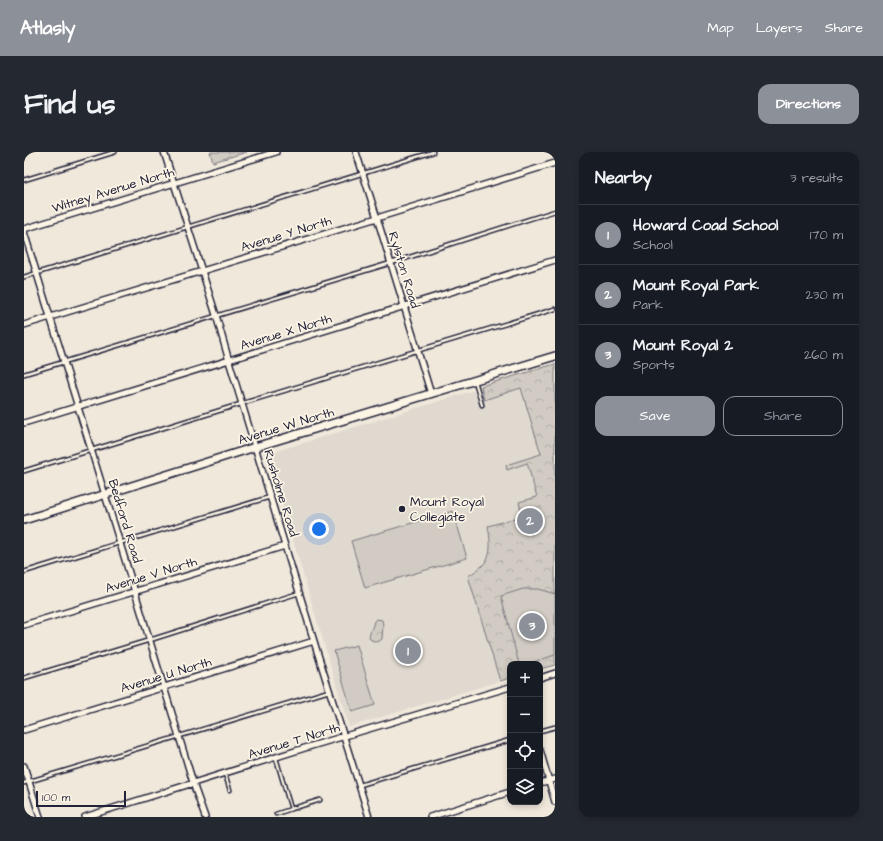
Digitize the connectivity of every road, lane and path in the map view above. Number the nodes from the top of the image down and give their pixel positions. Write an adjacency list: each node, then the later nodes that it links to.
1 (115, 152): 8 (lane)
2 (164, 152): 9 (street, Rusholme Road)
3 (276, 152): 9 (street, Witney Avenue North)
4 (356, 152): 7 (street, Rylston Road)
5 (432, 152): 7 (lane)
6 (555, 163): 11 (street, Avenue Y North)
7 (363, 173): 11 (street, Rylston Road); 12 (lane)
8 (24, 180)
9 (174, 183): 12 (street, Rusholme Road); 13 (street, Witney Avenue North)
10 (555, 211): 16 (lane)
11 (377, 218): 16 (street, Rylston Road); 17 (street, Avenue Y North)
12 (188, 226): 17 (street, Rusholme Road); 18 (lane)
13 (24, 229)
14 (24, 232): 18 (street, Bedford Road)
15 (555, 260): 20 (street, Avenue X North)
16 (391, 263): 20 (street, Rylston Road); 22 (lane)
17 (202, 270): 22 (street, Rusholme Road); 23 (street, Avenue Y North)
18 (37, 273): 19 (lane); 23 (street, Bedford Road)
19 (24, 277)
20 (404, 307): 25 (street, Rylston Road); 27 (street, Avenue X North)
21 (555, 309): 25 (lane)
22 (216, 315): 27 (street, Rusholme Road); 28 (lane)
23 (51, 317): 24 (street, Avenue Y North); 28 (street, Bedford Road)
24 (24, 325)
25 (417, 351): 31 (street, Rylston Road); 32 (lane)
26 (555, 356): 30 (street, Avenue W North)
27 (229, 360): 32 (street, Rusholme Road); 34 (street, Avenue X North)
28 (64, 362): 29 (lane); 34 (street, Bedford Road)
29 (24, 374)
30 (475, 381): 31 (street, Avenue W North); 33 (lane)
31 (430, 394): 36 (street, Avenue W North)
32 (242, 404): 36 (street, Rusholme Road); 37 (lane)
33 (482, 405)
34 (77, 407): 35 (street, Avenue X North); 37 (street, Bedford Road)
35 (24, 423)
36 (255, 447): 39 (street, Avenue W North); 40 (street, Rusholme Road)
37 (91, 450): 38 (lane); 39 (street, Bedford Road)
38 (24, 471)
39 (105, 494): 41 (street, Avenue W North); 42 (street, Bedford Road)
40 (270, 497): 42 (lane); 43 (street, Rusholme Road)
41 (24, 520)
42 (120, 543): 44 (lane); 45 (street, Bedford Road)
43 (285, 546): 45 (street, Avenue V North); 46 (street, Rusholme Road)
44 (24, 572)
45 (135, 592): 47 (street, Avenue V North); 48 (street, Bedford Road)
46 (300, 593): 48 (lane); 49 (street, Rusholme Road)
47 (24, 625)
48 (150, 640): 52 (lane); 53 (street, Bedford Road)
49 (314, 641): 53 (street, Avenue U North); 55 (street, Rusholme Road)
50 (555, 673): 51 (street)
51 (543, 677)
52 (24, 678)
53 (164, 687): 57 (street, Avenue U North); 59 (street, Bedford Road)
54 (507, 688): 60 (street, Avenue T North)
55 (329, 691): 59 (lane); 60 (street, Rusholme Road)
56 (555, 726): 58 (lane)
57 (24, 730)
58 (543, 730)
59 (179, 736): 69 (lane); 70 (street, Bedford Road)
60 (344, 737): 62 (street, Avenue T North); 71 (street, Rusholme Road)
61 (507, 741): 71 (lane)
62 (276, 758): 65 (street, Avenue T North); 76 (lane)
63 (543, 760): 67 (street)
64 (24, 766): 69 (street)
65 (225, 774): 70 (street, Avenue T North); 72 (lane)
66 (555, 778): 67 (street)
67 (549, 780): 68 (street); 75 (street)
68 (543, 782)
69 (26, 783): 78 (street)
70 (194, 784): 79 (street, Avenue T North); 80 (street, Bedford Road)
71 (359, 786): 81 (street, Rusholme Road)
72 (230, 790)
73 (507, 793): 82 (street)
74 (320, 800): 76 (lane)
75 (555, 802)
76 (291, 809): 77 (lane)
77 (276, 814)
78 (40, 817)
79 (85, 817)
80 (205, 817)
81 (369, 817)
82 (430, 817)

